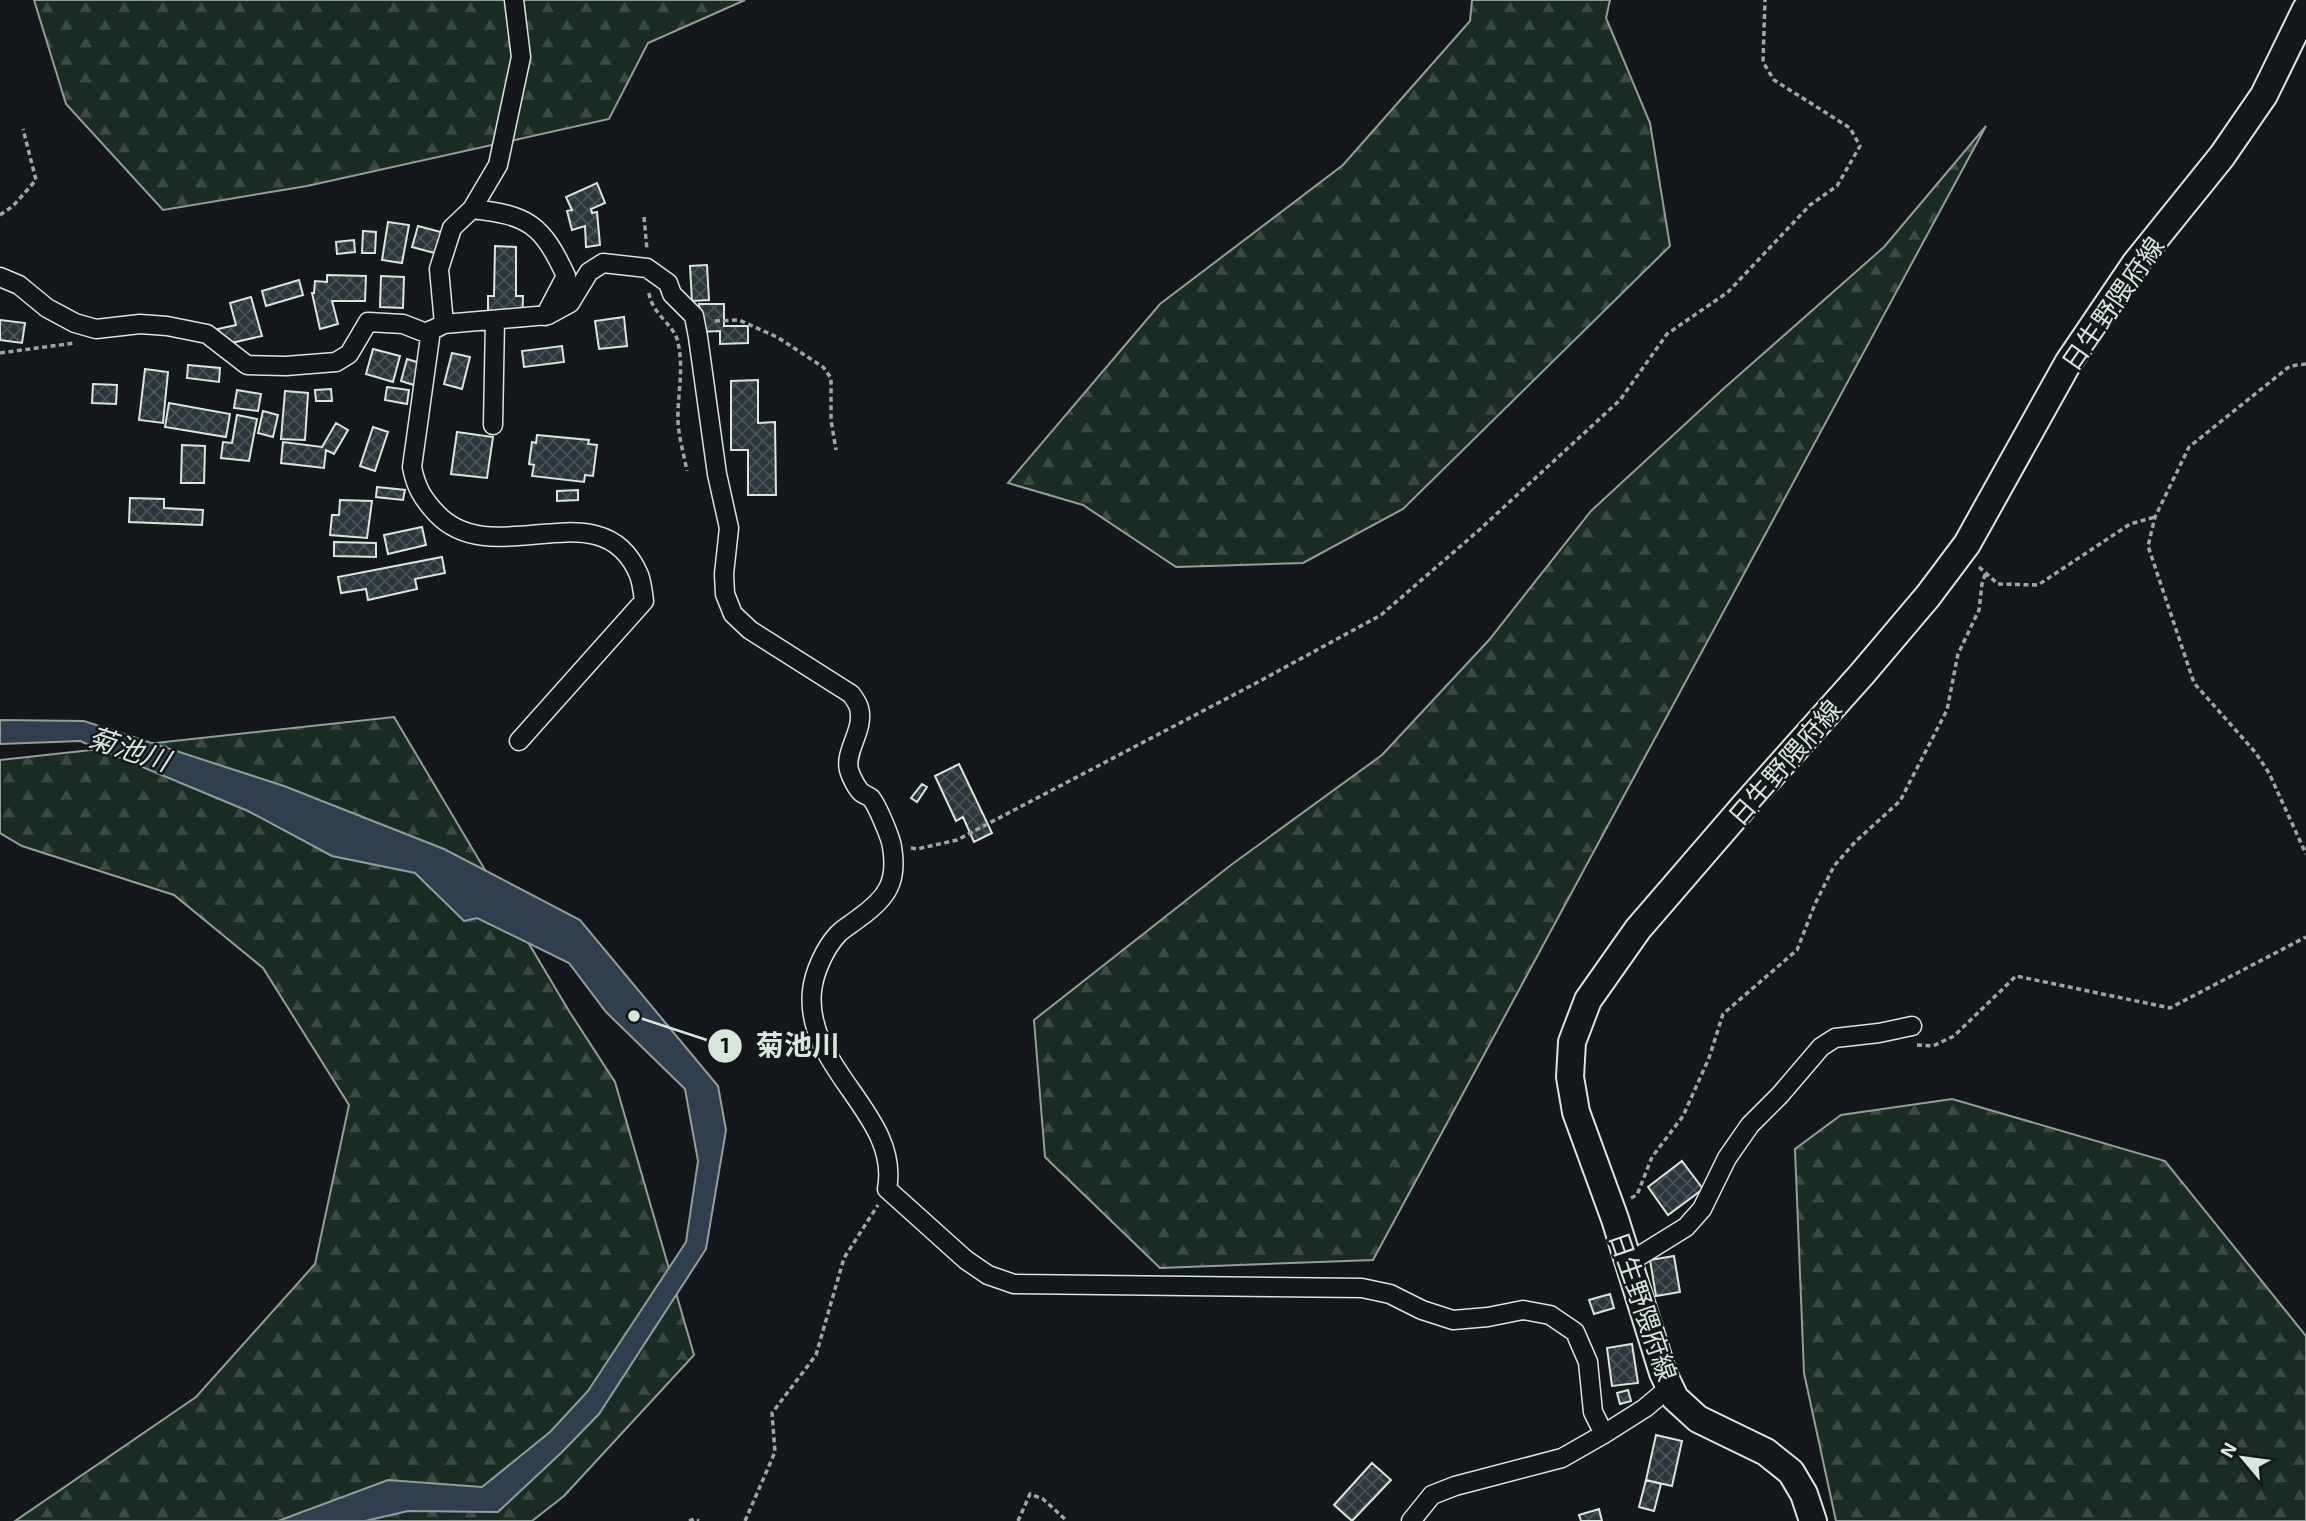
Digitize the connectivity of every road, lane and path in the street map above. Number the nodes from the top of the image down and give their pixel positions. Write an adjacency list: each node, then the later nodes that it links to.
1 (514, 0): 5 (street)
2 (1765, 0): 22 (path)
3 (2306, 9): 19 (main road, 日生野隈府線)
4 (23, 129): 6 (path)
5 (472, 209): 10 (street); 13 (street)
6 (0, 215)
7 (644, 217): 8 (path)
8 (647, 268): 10 (street); 12 (street); 17 (path)
9 (0, 277): 13 (street)
10 (545, 316): 11 (street)
11 (495, 320): 13 (street); 15 (street)
12 (695, 321): 16 (path); 22 (street)
13 (437, 327): 21 (street)
14 (2306, 364): 18 (path)
15 (493, 425)
16 (836, 450)
17 (687, 471)
18 (2155, 517): 20 (path); 23 (path)
19 (1967, 544): 20 (path); 28 (main road, 日生野隈府線)
20 (1986, 572): 28 (path)
21 (519, 741)
22 (892, 844): 27 (street)
23 (2306, 853)
24 (2306, 937): 26 (path)
25 (1912, 1026): 29 (street)
26 (1916, 1044)
27 (887, 1189): 31 (street); 34 (path)
28 (1611, 1208): 29 (main road, 日生野隈府線)
29 (1628, 1263): 30 (main road, 日生野隈府線)
30 (1670, 1387): 31 (street); 38 (main road, 日生野隈府線)
31 (1604, 1434): 37 (street)
32 (689, 1521): 33 (path)
33 (699, 1521)
34 (746, 1521)
35 (1018, 1521): 36 (path)
36 (1067, 1521)
37 (1411, 1521)
38 (1813, 1521)

